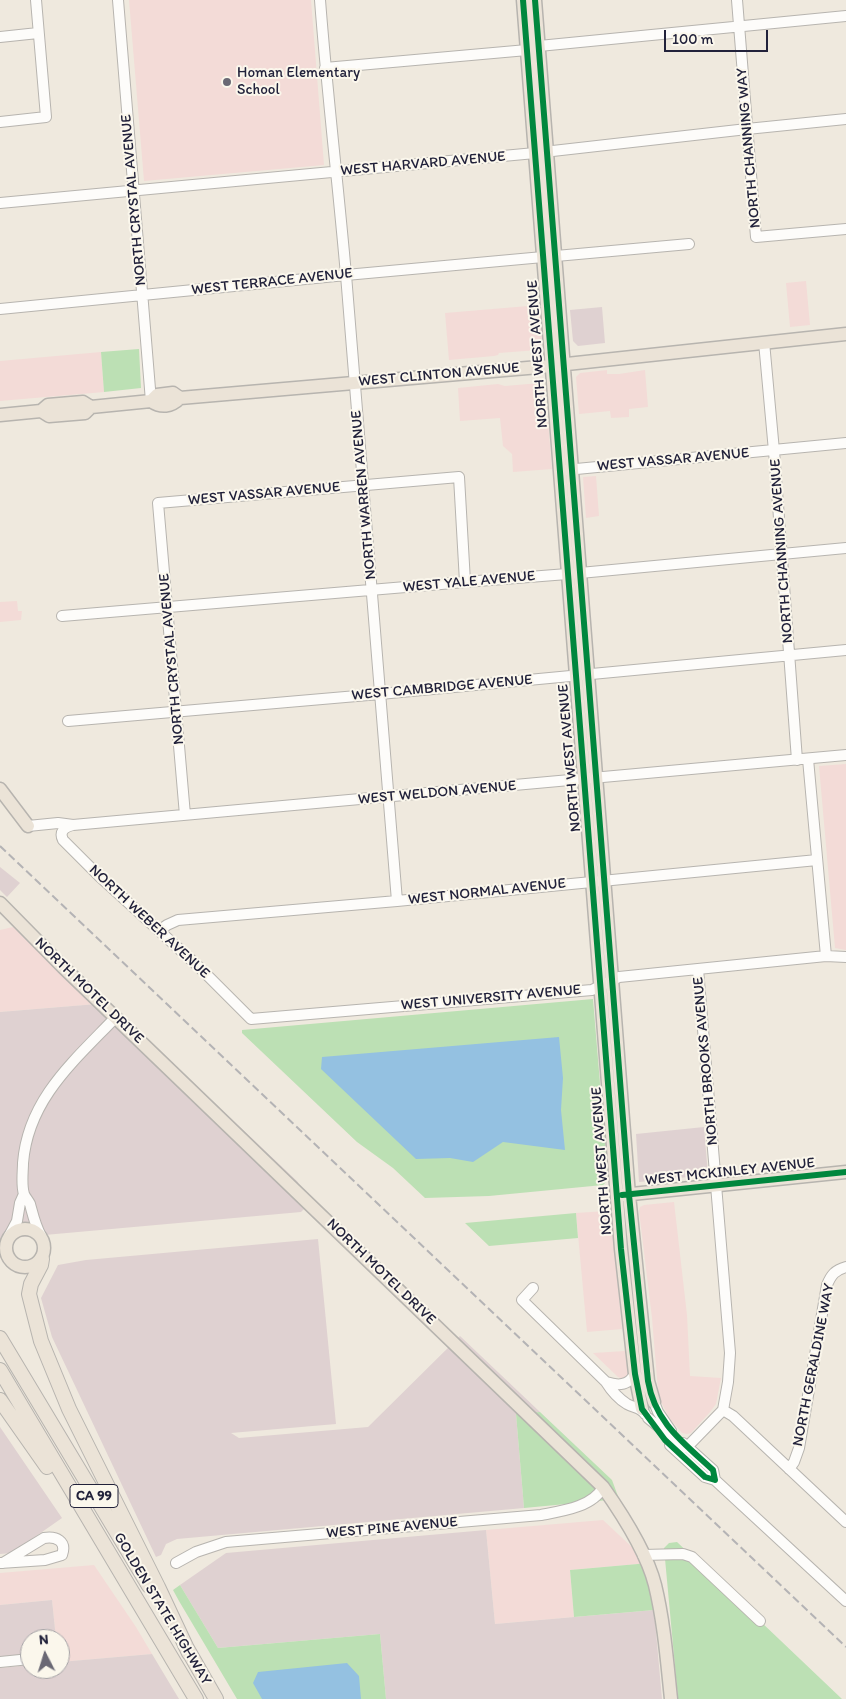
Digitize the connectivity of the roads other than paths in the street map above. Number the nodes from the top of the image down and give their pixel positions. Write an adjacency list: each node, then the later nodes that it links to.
1 (36, 0): 9 (street)
2 (118, 0): 18 (street, NORTH CRYSTAL AVENUE)
3 (320, 0): 12 (street, NORTH WARREN AVENUE)
4 (523, 0): 11 (main road, NORTH WEST AVENUE)
5 (536, 0): 11 (main road, NORTH WEST AVENUE)
6 (737, 0): 8 (street, NORTH CHANNING WAY)
7 (846, 16): 8 (street)
8 (739, 27): 11 (street); 15 (street, NORTH CHANNING WAY)
9 (38, 33): 10 (street); 14 (street)
10 (0, 37)
11 (533, 48): 12 (street); 16 (main road, NORTH WEST AVENUE)
12 (325, 68): 17 (street, NORTH WARREN AVENUE)
13 (846, 119): 15 (street, WEST HARVARD AVENUE)
14 (0, 122)
15 (747, 129): 16 (street, WEST HARVARD AVENUE); 20 (street, NORTH CHANNING WAY)
16 (541, 153): 17 (street, WEST HARVARD AVENUE); 22 (main road, NORTH WEST AVENUE); 23 (main road, NORTH WEST AVENUE)
17 (336, 172): 18 (street, WEST HARVARD AVENUE); 24 (street, NORTH WARREN AVENUE)
18 (133, 191): 19 (street, WEST HARVARD AVENUE); 25 (street, NORTH CRYSTAL AVENUE)
19 (0, 203)
20 (846, 229)
21 (689, 244): 22 (street)
22 (556, 256): 29 (main road, NORTH WEST AVENUE)
23 (543, 258): 24 (street, WEST TERRACE AVENUE); 29 (main road, NORTH WEST AVENUE)
24 (346, 274): 25 (street, WEST TERRACE AVENUE); 30 (street, NORTH WARREN AVENUE)
25 (142, 295): 26 (street, WEST TERRACE AVENUE); 31 (street, NORTH CRYSTAL AVENUE)
26 (0, 309)
27 (846, 334): 28 (main road, WEST CLINTON AVENUE)
28 (764, 342): 29 (main road, WEST CLINTON AVENUE); 34 (street, NORTH CHANNING AVENUE)
29 (559, 365): 30 (main road, WEST CLINTON AVENUE); 35 (main road, NORTH WEST AVENUE)
30 (354, 383): 31 (main road, WEST CLINTON AVENUE); 36 (street, NORTH WARREN AVENUE)
31 (151, 401): 32 (main road, WEST CLINTON AVENUE)
32 (0, 415)
33 (846, 443): 34 (street, WEST VASSAR AVENUE)
34 (774, 451): 35 (street, WEST VASSAR AVENUE); 39 (street, NORTH CHANNING AVENUE)
35 (566, 470): 40 (main road, NORTH WEST AVENUE)
36 (363, 485): 37 (street, WEST VASSAR AVENUE); 41 (street, WEST VASSAR AVENUE); 42 (street, NORTH WARREN AVENUE)
37 (158, 503): 43 (street, NORTH CRYSTAL AVENUE)
38 (846, 548): 39 (street, WEST YALE AVENUE)
39 (782, 554): 40 (street, WEST YALE AVENUE); 46 (street, NORTH CHANNING AVENUE)
40 (574, 574): 41 (street, WEST YALE AVENUE); 47 (main road, NORTH WEST AVENUE)
41 (466, 582): 42 (street, WEST YALE AVENUE)
42 (371, 590): 43 (street, WEST YALE AVENUE); 48 (street, NORTH WARREN AVENUE)
43 (168, 608): 44 (street, WEST YALE AVENUE); 49 (street, NORTH CRYSTAL AVENUE)
44 (62, 616)
45 (846, 650): 46 (street, WEST CAMBRIDGE AVENUE)
46 (790, 656): 47 (street, WEST CAMBRIDGE AVENUE); 53 (street, NORTH CHANNING AVENUE)
47 (582, 675): 48 (street, WEST CAMBRIDGE AVENUE); 54 (main road, NORTH WEST AVENUE)
48 (380, 694): 49 (street, WEST CAMBRIDGE AVENUE); 56 (street, NORTH WARREN AVENUE)
49 (176, 711): 50 (street, WEST CAMBRIDGE AVENUE); 57 (street, NORTH CRYSTAL AVENUE)
50 (68, 721)
51 (846, 756): 52 (street, WEST WELDON AVENUE)
52 (808, 759): 53 (street, WEST WELDON AVENUE); 60 (street)
53 (797, 760): 54 (street, WEST WELDON AVENUE)
54 (590, 779): 56 (street, WEST WELDON AVENUE); 61 (main road, NORTH WEST AVENUE)
55 (0, 789): 59 (main road)
56 (388, 797): 57 (street, WEST WELDON AVENUE); 63 (street, NORTH WARREN AVENUE)
57 (185, 815): 58 (street, WEST WELDON AVENUE)
58 (73, 825): 59 (street, WEST WELDON AVENUE); 66 (street, NORTH WEBER AVENUE)
59 (28, 826)
60 (817, 860): 61 (street, WEST NORMAL AVENUE); 67 (street)
61 (598, 881): 63 (street, WEST NORMAL AVENUE); 70 (main road, NORTH WEST AVENUE); 71 (main road, NORTH WEST AVENUE)
62 (0, 897): 65 (main road)
63 (397, 901): 66 (street, WEST NORMAL AVENUE)
64 (0, 903): 65 (main road, NORTH MOTEL DRIVE)
65 (18, 921): 72 (main road, NORTH MOTEL DRIVE)
66 (160, 930): 73 (street, NORTH WEBER AVENUE)
67 (826, 956): 68 (street, WEST UNIVERSITY AVENUE); 69 (street, WEST UNIVERSITY AVENUE)
68 (846, 957)
69 (698, 969): 70 (street, WEST UNIVERSITY AVENUE); 75 (street, NORTH BROOKS AVENUE)
70 (612, 980): 71 (street, WEST UNIVERSITY AVENUE); 77 (main road, NORTH WEST AVENUE)
71 (600, 986): 73 (street, WEST UNIVERSITY AVENUE); 77 (main road, NORTH WEST AVENUE)
72 (116, 1017): 76 (street); 99 (main road, NORTH MOTEL DRIVE)
73 (252, 1019)
74 (846, 1172): 75 (main road, WEST MCKINLEY AVENUE)
75 (716, 1186): 77 (main road, WEST MCKINLEY AVENUE); 94 (street, NORTH BROOKS AVENUE)
76 (24, 1194): 78 (street); 79 (street)
77 (623, 1195): 83 (main road, NORTH WEST AVENUE); 85 (main road, NORTH WEST AVENUE)
78 (41, 1236): 79 (main road); 81 (main road)
79 (5, 1240): 80 (main road)
80 (5, 1258): 81 (main road)
81 (42, 1259): 107 (highway)
82 (846, 1266): 97 (street, NORTH GERALDINE WAY)
83 (623, 1267): 85 (main road); 86 (main road, NORTH WEST AVENUE)
84 (533, 1288): 91 (street)
85 (641, 1315): 88 (main road, NORTH WEST AVENUE)
86 (629, 1326): 88 (main road); 90 (main road, NORTH WEST AVENUE)
87 (0, 1338): 107 (highway, GOLDEN STATE HIGHWAY / CA 99)
88 (645, 1359): 93 (main road, NORTH WEST AVENUE)
89 (0, 1370): 101 (highway, GOLDEN STATE HIGHWAY / CA 99)
90 (635, 1374): 91 (street); 95 (main road, NORTH WEST AVENUE)
91 (606, 1382): 95 (street)
92 (0, 1400): 101 (highway)
93 (654, 1402): 96 (street)
94 (723, 1410): 96 (street); 97 (street)
95 (645, 1414): 96 (street); 98 (street, NORTH WEST AVENUE)
96 (687, 1446): 98 (street)
97 (789, 1469): 100 (street)
98 (715, 1480): 105 (street)
99 (603, 1487): 102 (main road, NORTH MOTEL DRIVE); 104 (street, WEST PINE AVENUE)
100 (845, 1519)
101 (101, 1540): 110 (highway); 111 (highway, GOLDEN STATE HIGHWAY / CA 99)
102 (644, 1556): 106 (street); 113 (main road)
103 (2, 1563): 103 (street)
104 (176, 1563)
105 (846, 1601)
106 (760, 1621)
107 (189, 1653): 112 (highway, GOLDEN STATE HIGHWAY / CA 99)
108 (20, 1660): 109 (street)
109 (0, 1662)
110 (188, 1699)
111 (196, 1699)
112 (216, 1699)
113 (671, 1699)

